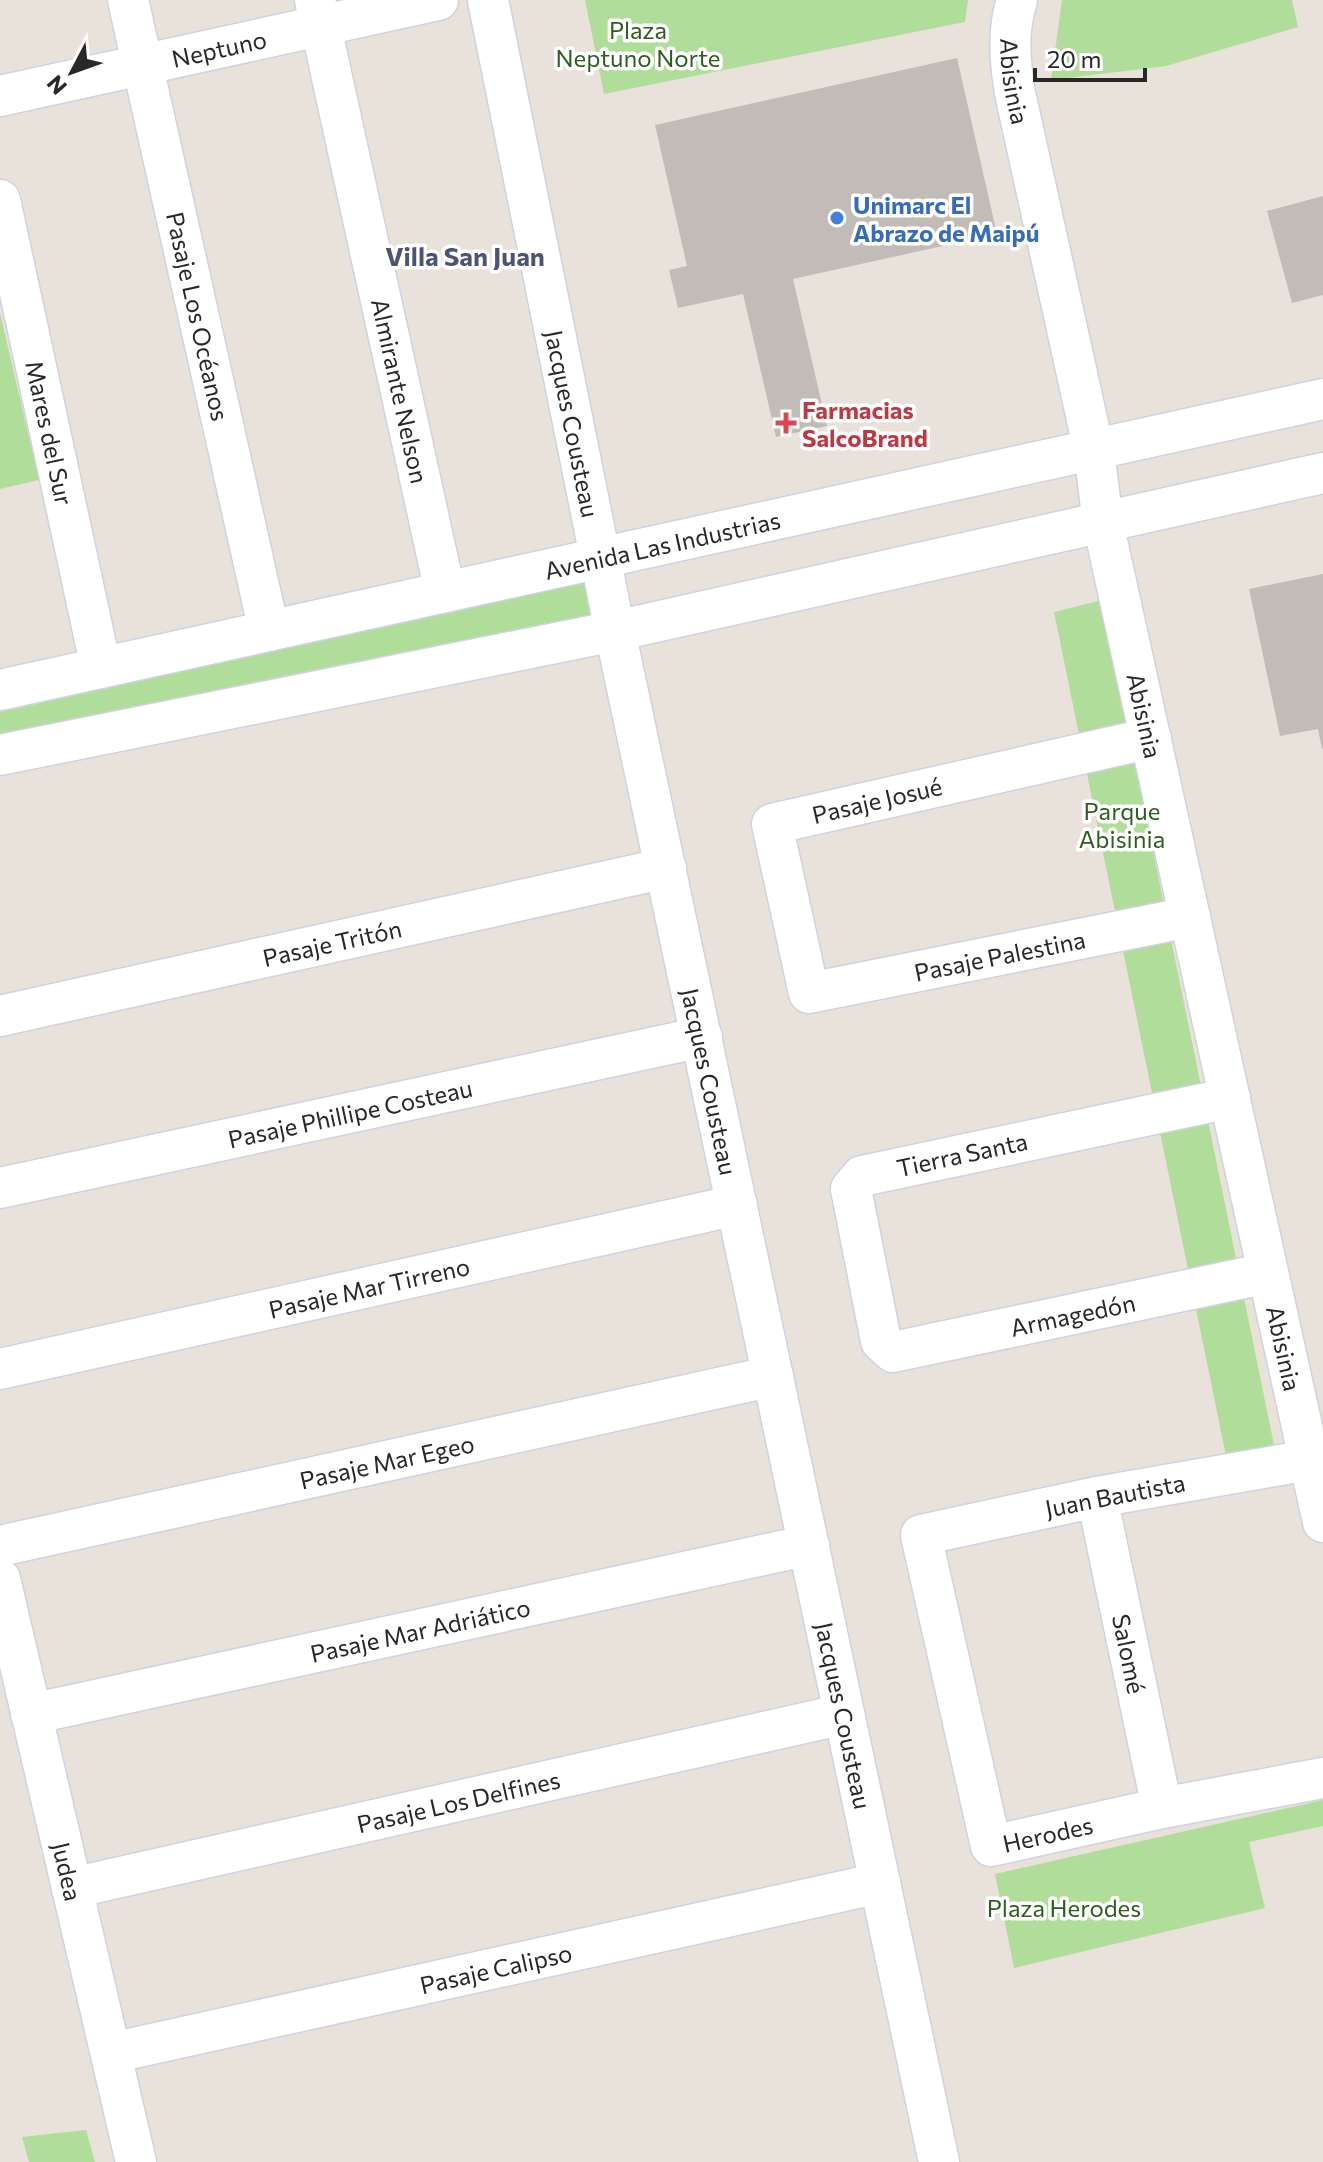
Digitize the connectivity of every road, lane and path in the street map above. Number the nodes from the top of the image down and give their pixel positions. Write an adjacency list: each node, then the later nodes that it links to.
1 (128, 0): 6 (street, Pasaje Los Océanos)
2 (438, 0): 5 (street, Neptuno)
3 (488, 0): 13 (street, Jacques Cousteau)
4 (1017, 0): 10 (street, Abisinia)
5 (318, 13): 6 (street, Neptuno); 14 (street, Almirante Nelson)
6 (143, 65): 7 (street, Neptuno); 15 (street, Pasaje Los Océanos)
7 (0, 96)
8 (0, 200): 17 (street, Mares del Sur)
9 (1323, 399): 10 (street, Avenida Las Industrias)
10 (1094, 451): 12 (street, Abisinia); 13 (street, Avenida Las Industrias)
11 (1323, 473): 12 (street)
12 (1103, 523): 16 (street); 19 (street, Abisinia)
13 (601, 557): 14 (street, Avenida Las Industrias); 16 (street, Jacques Cousteau)
14 (445, 592): 15 (street, Avenida Las Industrias)
15 (269, 631): 17 (street, Avenida Las Industrias)
16 (615, 631): 20 (street); 21 (street, Jacques Cousteau)
17 (101, 668): 18 (street, Avenida Las Industrias)
18 (0, 690)
19 (1151, 738): 22 (street, Abisinia); 23 (street, Pasaje Josué)
20 (0, 755)
21 (666, 868): 24 (street, Pasaje Tritón); 25 (street, Jacques Cousteau)
22 (1190, 917): 23 (street, Pasaje Palestina); 26 (street, Abisinia)
23 (809, 993)
24 (0, 1016)
25 (702, 1037): 27 (street, Pasaje Phillipe Costeau); 28 (street, Jacques Cousteau)
26 (1230, 1098): 29 (street, Abisinia); 30 (street, Tierra Santa)
27 (0, 1188)
28 (737, 1205): 31 (street, Pasaje Mar Tirreno); 32 (street, Jacques Cousteau)
29 (1268, 1273): 30 (street, Armagedón); 33 (street, Abisinia)
30 (881, 1341)
31 (0, 1369)
32 (773, 1376): 37 (street, Jacques Cousteau); 38 (street, Pasaje Mar Egeo)
33 (1309, 1460): 34 (street, Juan Bautista); 35 (street, Abisinia)
34 (1097, 1497): 36 (street, Juan Bautista); 43 (street, Salomé)
35 (1323, 1522)
36 (921, 1535): 43 (street, Herodes)
37 (809, 1545): 40 (street, Pasaje Mar Adriático); 41 (street, Jacques Cousteau)
38 (0, 1546)
39 (0, 1579): 40 (street, Judea)
40 (31, 1714): 45 (street, Judea)
41 (844, 1714): 44 (street, Jacques Cousteau); 45 (street, Pasaje Los Delfines)
42 (1323, 1778): 43 (street, Herodes)
43 (1162, 1808)
44 (880, 1883): 46 (street, Pasaje Calipso); 48 (street, Jacques Cousteau)
45 (72, 1888): 46 (street, Judea)
46 (111, 2053): 47 (street, Judea)
47 (136, 2162)
48 (939, 2162)

